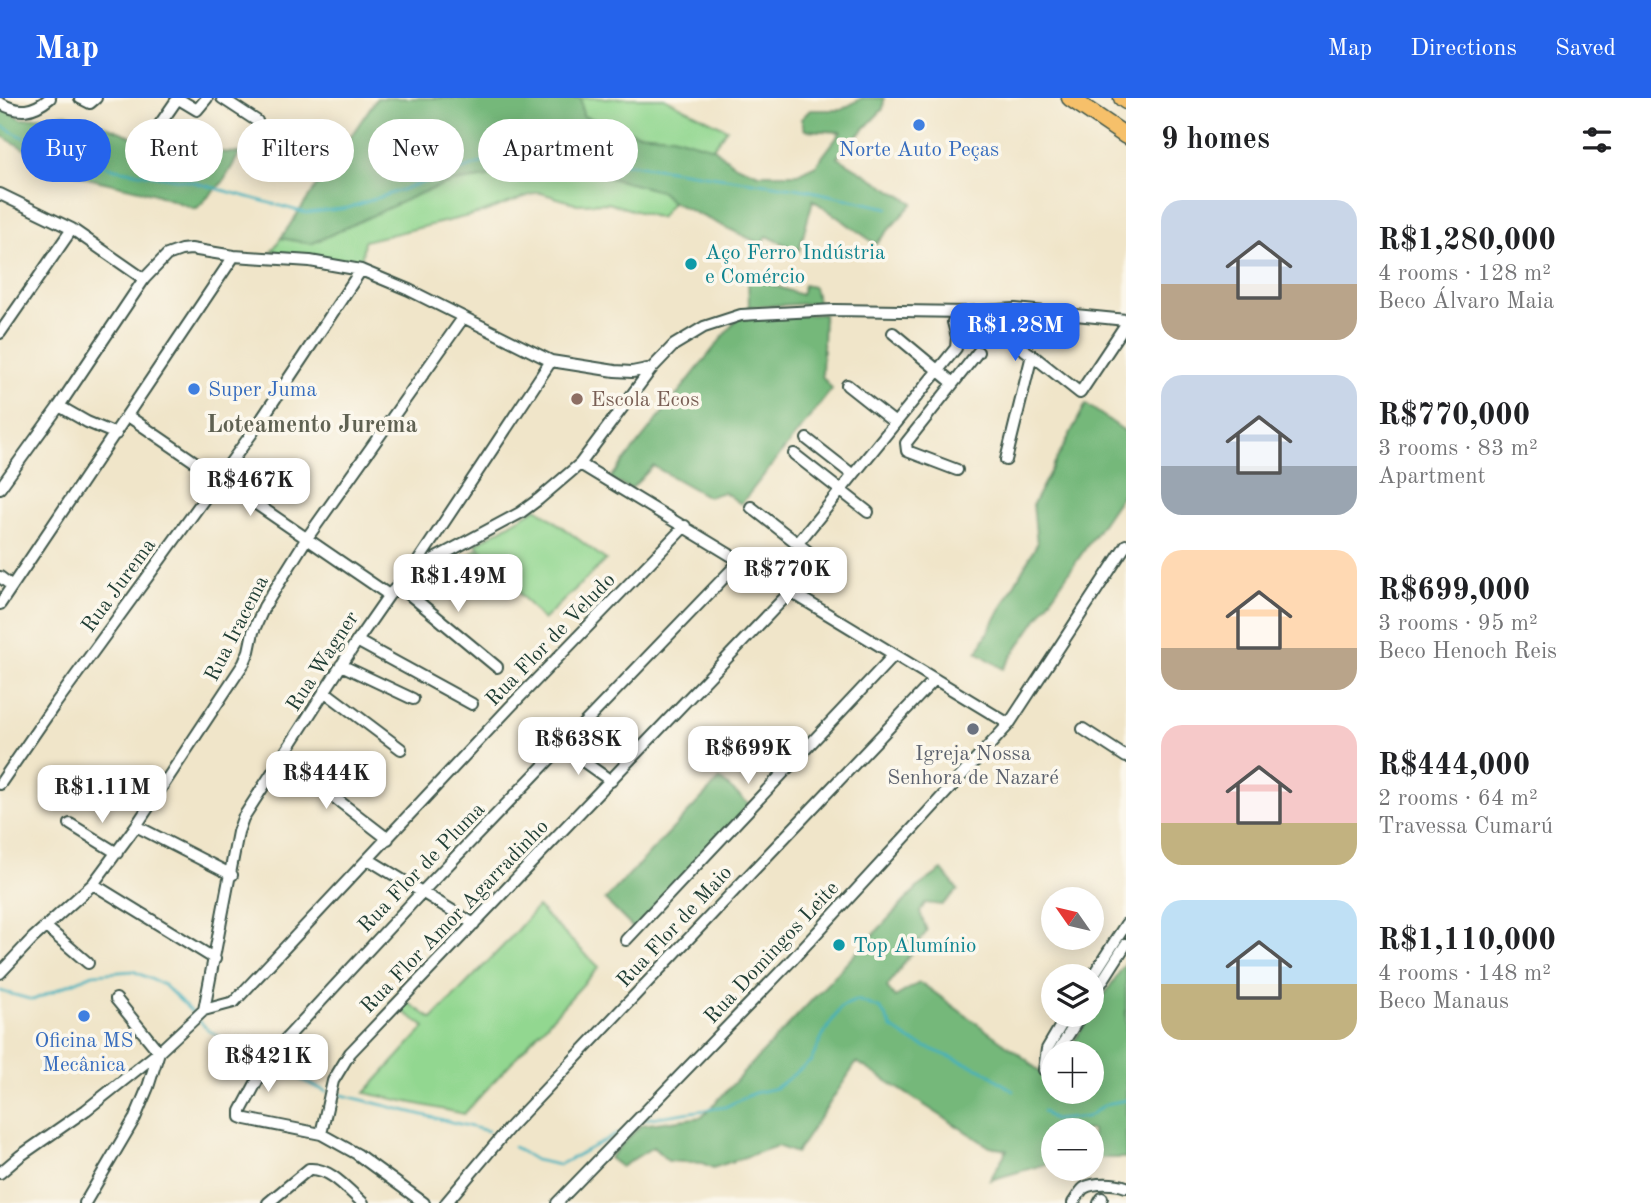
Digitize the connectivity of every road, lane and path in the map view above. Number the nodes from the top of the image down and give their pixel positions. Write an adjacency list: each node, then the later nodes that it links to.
1 (50, 98): 10 (street)
2 (80, 98): 3 (street)
3 (96, 98)
4 (177, 98): 5 (street); 11 (street)
5 (206, 98)
6 (222, 98): 12 (street)
7 (1070, 98): 13 (highway)
8 (1122, 98): 9 (highway)
9 (1126, 101)
10 (0, 103)
11 (163, 119)
12 (254, 119)
13 (1126, 136)
14 (0, 194): 15 (street)
15 (72, 229): 18 (street); 23 (street)
16 (234, 256): 17 (street); 18 (street); 33 (street)
17 (361, 270): 20 (street); 42 (street, Rua Jurema)
18 (144, 279): 32 (street)
19 (967, 312): 22 (street, Rua Wagner); 26 (street); 28 (street, Rua Wagner)
20 (463, 318): 27 (street); 48 (street, Rua Iracema)
21 (953, 322): 29 (street)
22 (1126, 322): 26 (street)
23 (0, 333)
24 (893, 333): 29 (street)
25 (978, 352): 30 (street)
26 (1032, 355): 38 (street)
27 (551, 361): 28 (street); 53 (street)
28 (652, 368): 39 (street, Rua Wagner)
29 (938, 370): 30 (street); 34 (street)
30 (953, 383): 40 (street)
31 (847, 385): 34 (street)
32 (59, 406): 35 (street); 43 (street)
33 (128, 416): 35 (street); 42 (street)
34 (895, 423): 41 (street)
35 (116, 434): 56 (street)
36 (807, 439): 41 (street)
37 (794, 454): 44 (street)
38 (1006, 460)
39 (580, 464): 47 (street); 53 (street, Rua Wagner)
40 (957, 470)
41 (853, 475): 44 (street)
42 (220, 477): 48 (street); 75 (street, Rua Jurema)
43 (1, 485)
44 (840, 491): 46 (street); 49 (street)
45 (751, 507): 49 (street)
46 (868, 512)
47 (685, 526): 51 (street); 78 (street, Rua Flor de Veludo)
48 (307, 538): 58 (street); 77 (street, Rua Iracema)
49 (798, 543): 52 (street)
50 (1126, 545): 68 (street, Rua Domingos Leite)
51 (740, 561): 57 (street); 70 (street, Rua Flor de Pluma)
52 (825, 565)
53 (412, 571): 55 (street, Rua Wagner)
54 (0, 578): 56 (street)
55 (398, 585): 58 (street, Rua Wagner); 63 (street)
56 (12, 586): 59 (street)
57 (791, 591): 61 (street); 74 (street, Rua Flor Amor Agarradinho)
58 (389, 595): 60 (street, Rua Wagner)
59 (0, 604)
60 (356, 640): 62 (street, Rua Wagner); 67 (street)
61 (894, 655): 64 (street); 87 (street)
62 (341, 666): 65 (street, Rua Wagner); 66 (street)
63 (497, 667)
64 (935, 679): 68 (street); 105 (street, Rua Flor de Maio)
65 (324, 691): 71 (street); 73 (street, Rua Wagner)
66 (413, 699)
67 (472, 704)
68 (1009, 724): 106 (street, Rua Domingos Leite)
69 (1083, 729): 72 (street)
70 (563, 747): 74 (street); 83 (street, Rua Flor de Pluma)
71 (401, 749)
72 (1126, 757)
73 (279, 761): 78 (street); 81 (street, Rua Wagner)
74 (611, 781): 84 (street, Rua Flor Amor Agarradinho)
75 (0, 784)
76 (70, 824): 79 (street)
77 (136, 826): 79 (street, Rua Iracema); 81 (street)
78 (387, 839): 80 (street, Rua Flor de Veludo)
79 (117, 853): 82 (street, Rua Iracema)
80 (368, 859): 83 (street); 95 (street, Rua Flor de Veludo)
81 (232, 875): 89 (street, Rua Wagner)
82 (93, 884): 86 (street, Rua Iracema); 89 (street)
83 (422, 892): 84 (street); 97 (street, Rua Flor de Pluma)
84 (474, 924): 97 (street, Rua Flor Amor Agarradinho)
85 (1126, 924): 91 (street)
86 (46, 927): 90 (street); 92 (street, Rua Iracema)
87 (626, 940)
88 (1126, 944): 93 (street)
89 (215, 959): 95 (street, Rua Wagner)
90 (89, 963)
91 (1100, 964)
92 (0, 973)
93 (1104, 978)
94 (116, 999): 96 (street)
95 (203, 1011): 96 (street)
96 (159, 1052): 98 (street); 101 (street)
97 (321, 1134): 104 (street)
98 (0, 1173)
99 (1126, 1187): 100 (street)
100 (1076, 1202)
101 (85, 1203)
102 (268, 1203): 103 (street)
103 (363, 1203)
104 (424, 1203)
105 (446, 1203)
106 (557, 1203)

